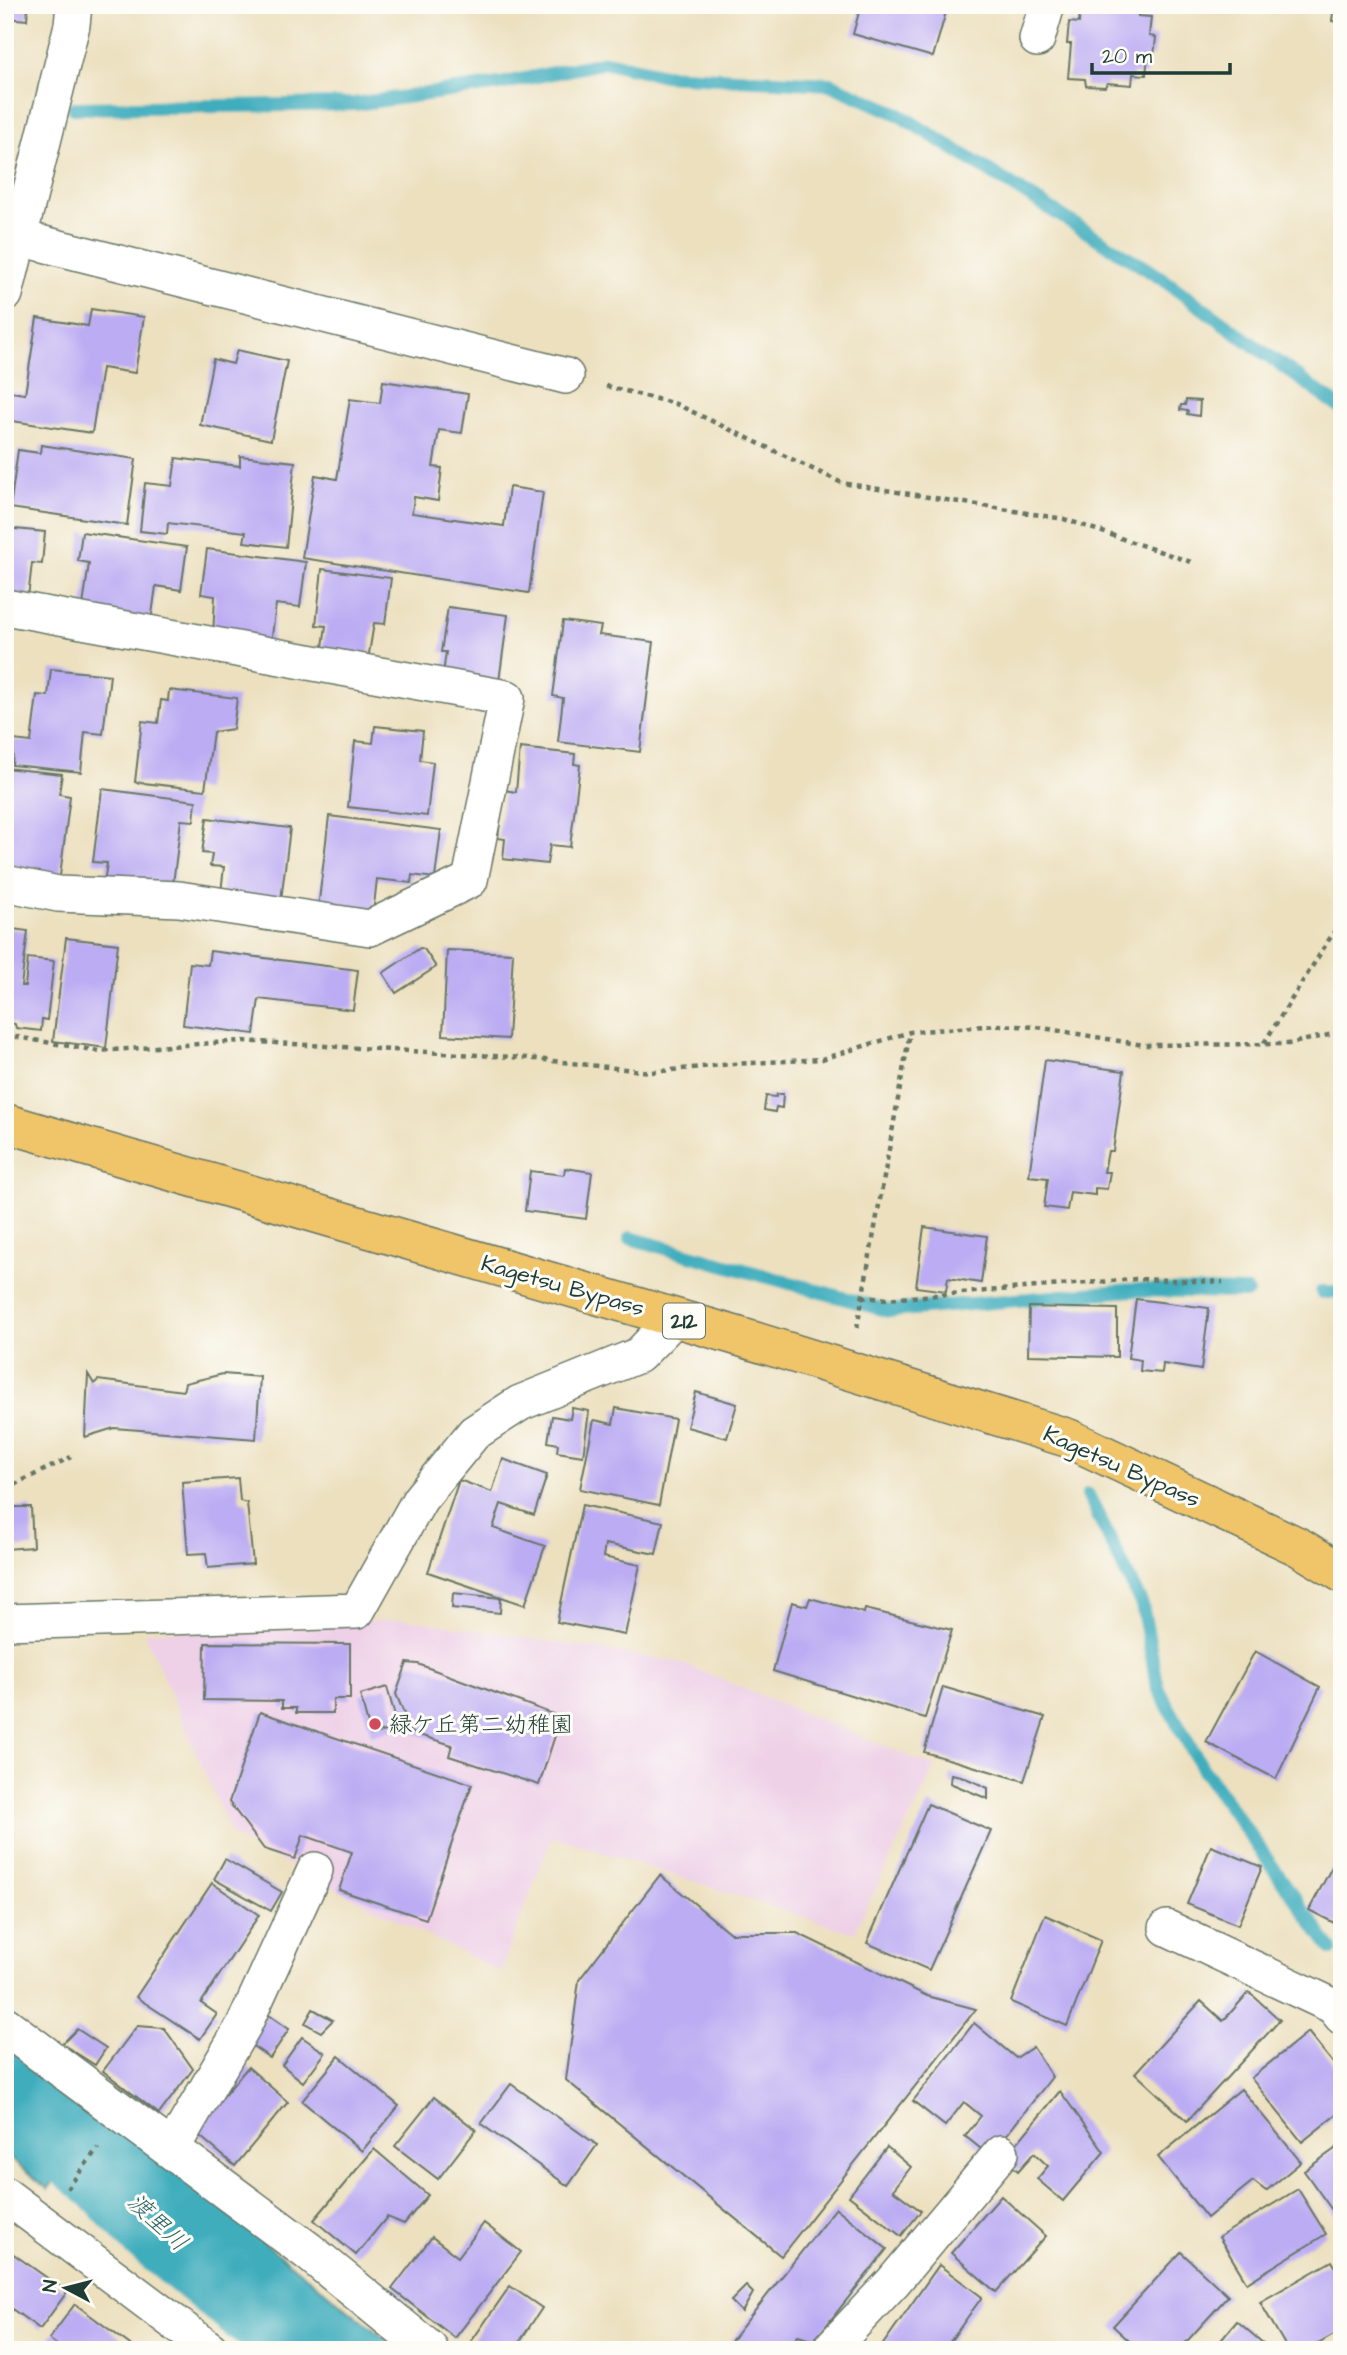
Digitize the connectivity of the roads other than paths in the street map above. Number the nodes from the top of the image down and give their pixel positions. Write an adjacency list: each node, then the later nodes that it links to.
1 (74, 5): 4 (street)
2 (1047, 5): 3 (street)
3 (1037, 39)
4 (20, 237): 5 (street); 6 (street)
5 (5, 294)
6 (566, 376)
7 (5, 607): 8 (street)
8 (5, 883)
9 (5, 1123): 10 (highway, Kagetsu Bypass / 212)
10 (675, 1318): 11 (highway, Kagetsu Bypass / 212); 12 (street)
11 (1342, 1573)
12 (5, 1622)
13 (315, 1870): 17 (street)
14 (1167, 1928): 15 (street)
15 (1342, 2017)
16 (5, 2026): 17 (street)
17 (172, 2150): 21 (street)
18 (1001, 2153): 22 (street)
19 (5, 2195): 20 (street)
20 (211, 2350)
21 (429, 2350)
22 (829, 2350)

